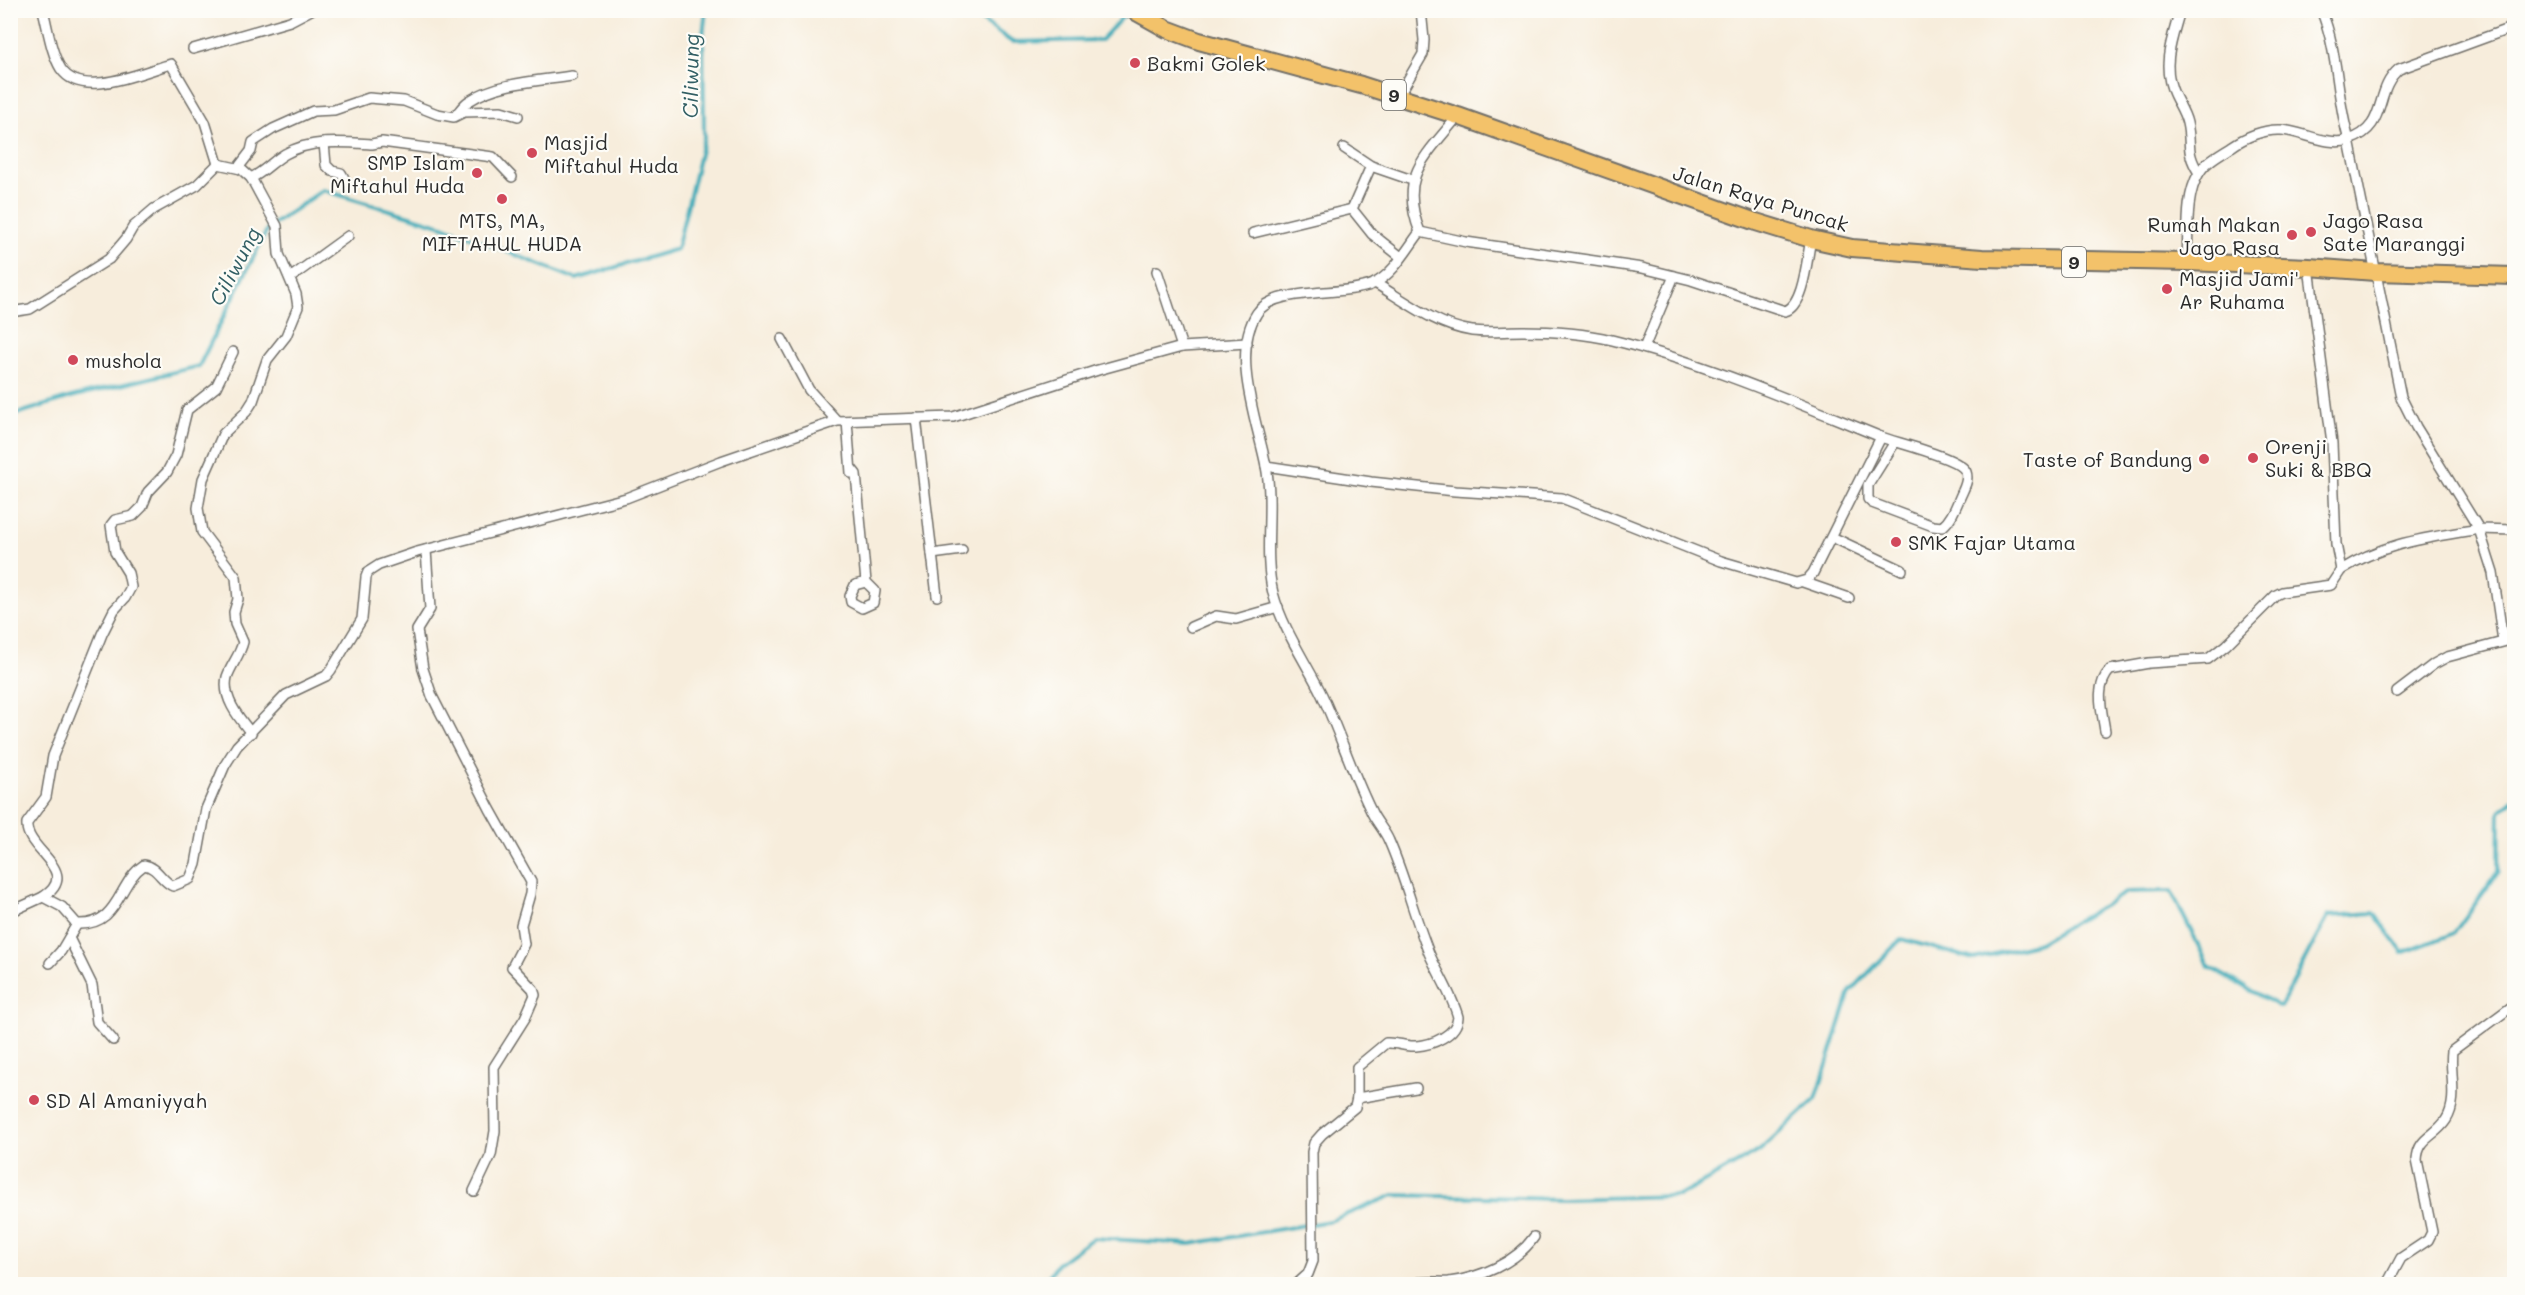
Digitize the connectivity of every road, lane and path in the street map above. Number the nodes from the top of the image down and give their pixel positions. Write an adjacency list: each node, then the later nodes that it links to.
1 (43, 10): 17 (street)
2 (311, 10): 8 (street)
3 (1421, 10): 10 (street)
4 (2180, 10): 20 (street)
5 (2321, 10): 14 (street)
6 (1138, 14): 10 (highway, Jalan Raya Puncak / 9)
7 (2514, 27): 14 (street)
8 (193, 49)
9 (572, 76): 13 (street)
10 (1398, 97): 12 (highway, Jalan Raya Puncak / 9)
11 (518, 116): 13 (street)
12 (1458, 116): 24 (street); 29 (highway, Jalan Raya Puncak / 9)
13 (454, 117): 19 (street)
14 (2349, 140): 20 (street); 34 (street)
15 (324, 143): 21 (street); 22 (street); 23 (street)
16 (1344, 148): 18 (street)
17 (218, 164): 19 (street); 39 (street)
18 (1371, 166): 24 (street); 25 (street)
19 (238, 168): 22 (street)
20 (2199, 173): 31 (street)
21 (512, 177)
22 (251, 178): 37 (street)
23 (345, 180)
24 (1412, 180): 26 (street)
25 (1352, 209): 27 (street); 30 (street)
26 (1420, 232): 30 (street); 35 (street)
27 (1252, 233)
28 (348, 236): 37 (street)
29 (1811, 239): 31 (highway, Jalan Raya Puncak / 9); 35 (street)
30 (1401, 257): 38 (street)
31 (2187, 262): 32 (highway, Jalan Raya Puncak / 9)
32 (2309, 267): 34 (highway, Jalan Raya Puncak / 9); 58 (street)
33 (1158, 271): 42 (street)
34 (2375, 272): 36 (highway, Jalan Raya Puncak / 9); 51 (street)
35 (1674, 276): 43 (street)
36 (2514, 276)
37 (290, 278): 69 (street)
38 (1375, 283): 41 (street); 43 (street)
39 (10, 312)
40 (782, 339): 46 (street)
41 (1247, 343): 42 (street); 50 (street)
42 (1182, 346): 45 (street)
43 (1644, 348): 48 (street)
44 (233, 352): 70 (street)
45 (916, 418): 47 (street); 56 (street)
46 (837, 421): 47 (street); 54 (street)
47 (847, 421): 59 (street)
48 (1881, 437): 49 (street); 53 (street)
49 (1895, 442): 49 (street)
50 (1266, 466): 60 (street); 63 (street)
51 (2479, 529): 52 (street); 58 (street); 66 (street)
52 (2514, 530)
53 (1832, 537): 57 (street); 60 (street)
54 (426, 550): 69 (street); 79 (street)
55 (962, 550): 56 (street)
56 (932, 554): 61 (street)
57 (1902, 570)
58 (2341, 570): 68 (street)
59 (863, 582)
60 (1803, 582): 62 (street)
61 (937, 596)
62 (1849, 598)
63 (1278, 607): 64 (street); 78 (street)
64 (1191, 627)
65 (2514, 639): 66 (street)
66 (2503, 641): 67 (street)
67 (2397, 692)
68 (2105, 731)
69 (251, 733): 72 (street)
70 (44, 897): 71 (street); 72 (street)
71 (10, 912)
72 (77, 924): 73 (street)
73 (69, 938): 74 (street); 76 (street)
74 (50, 963)
75 (2514, 1005): 83 (street)
76 (113, 1040)
77 (1416, 1088): 78 (street)
78 (1357, 1098): 81 (street)
79 (474, 1191)
80 (1533, 1237): 82 (street)
81 (1297, 1284)
82 (1412, 1284)
83 (2388, 1284)

